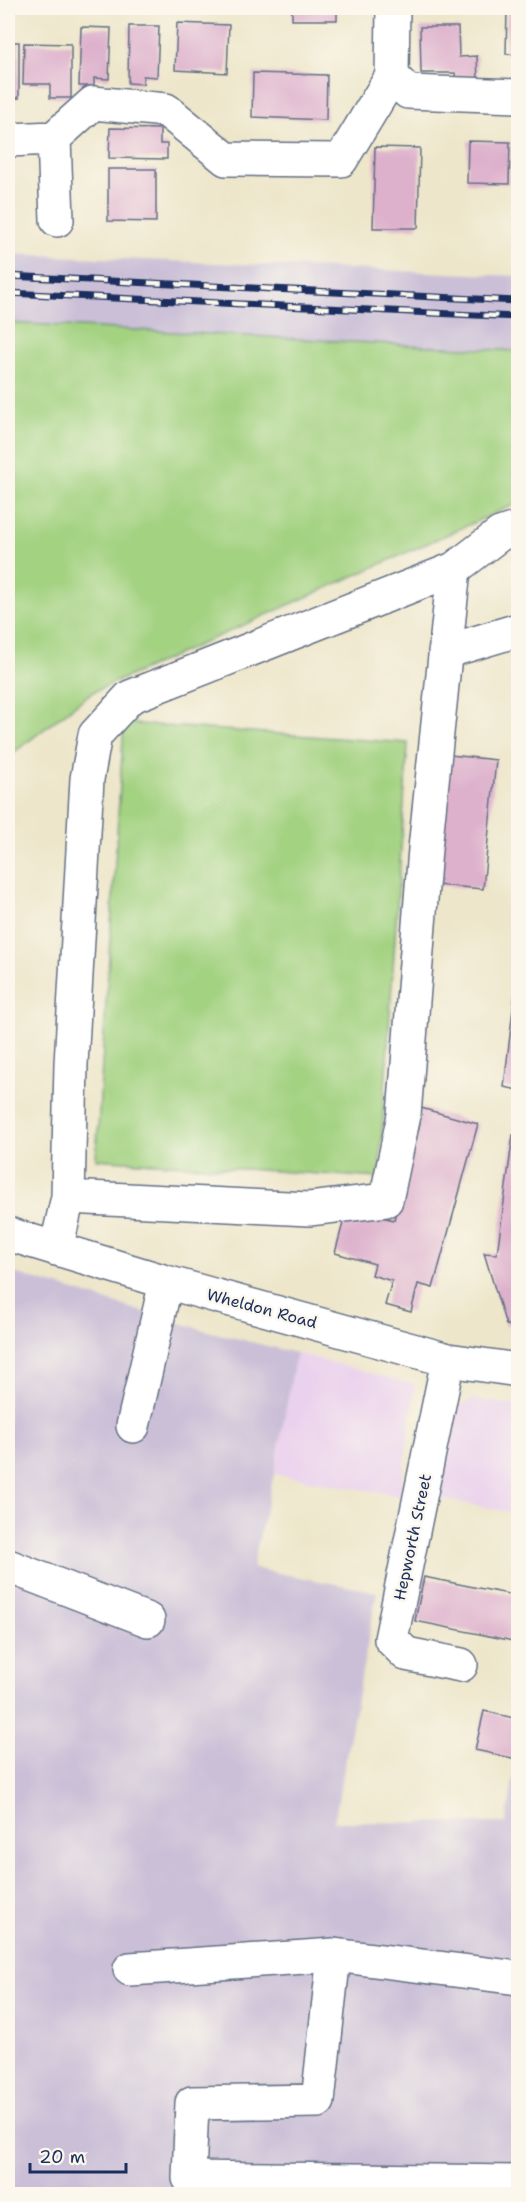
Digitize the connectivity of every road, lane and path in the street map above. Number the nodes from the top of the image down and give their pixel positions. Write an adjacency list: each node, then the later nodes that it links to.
1 (393, 8): 2 (street)
2 (392, 76): 3 (street); 4 (street)
3 (519, 96)
4 (54, 138): 5 (street); 6 (street)
5 (8, 140)
6 (57, 220)
7 (519, 528): 8 (street)
8 (454, 569): 10 (street); 11 (street)
9 (519, 630): 10 (street)
10 (445, 651): 11 (street)
11 (68, 1197): 13 (street)
12 (8, 1234): 13 (street, Wheldon Road)
13 (56, 1249): 14 (street, Wheldon Road)
14 (166, 1282): 15 (street, Wheldon Road); 17 (street)
15 (448, 1360): 16 (street, Wheldon Road); 20 (street, Hepworth Street)
16 (519, 1370)
17 (133, 1426)
18 (8, 1566): 19 (street)
19 (148, 1620)
20 (460, 1665)
21 (334, 1955): 22 (street); 23 (street); 24 (street)
22 (130, 1969)
23 (519, 1978)
24 (519, 2182)

